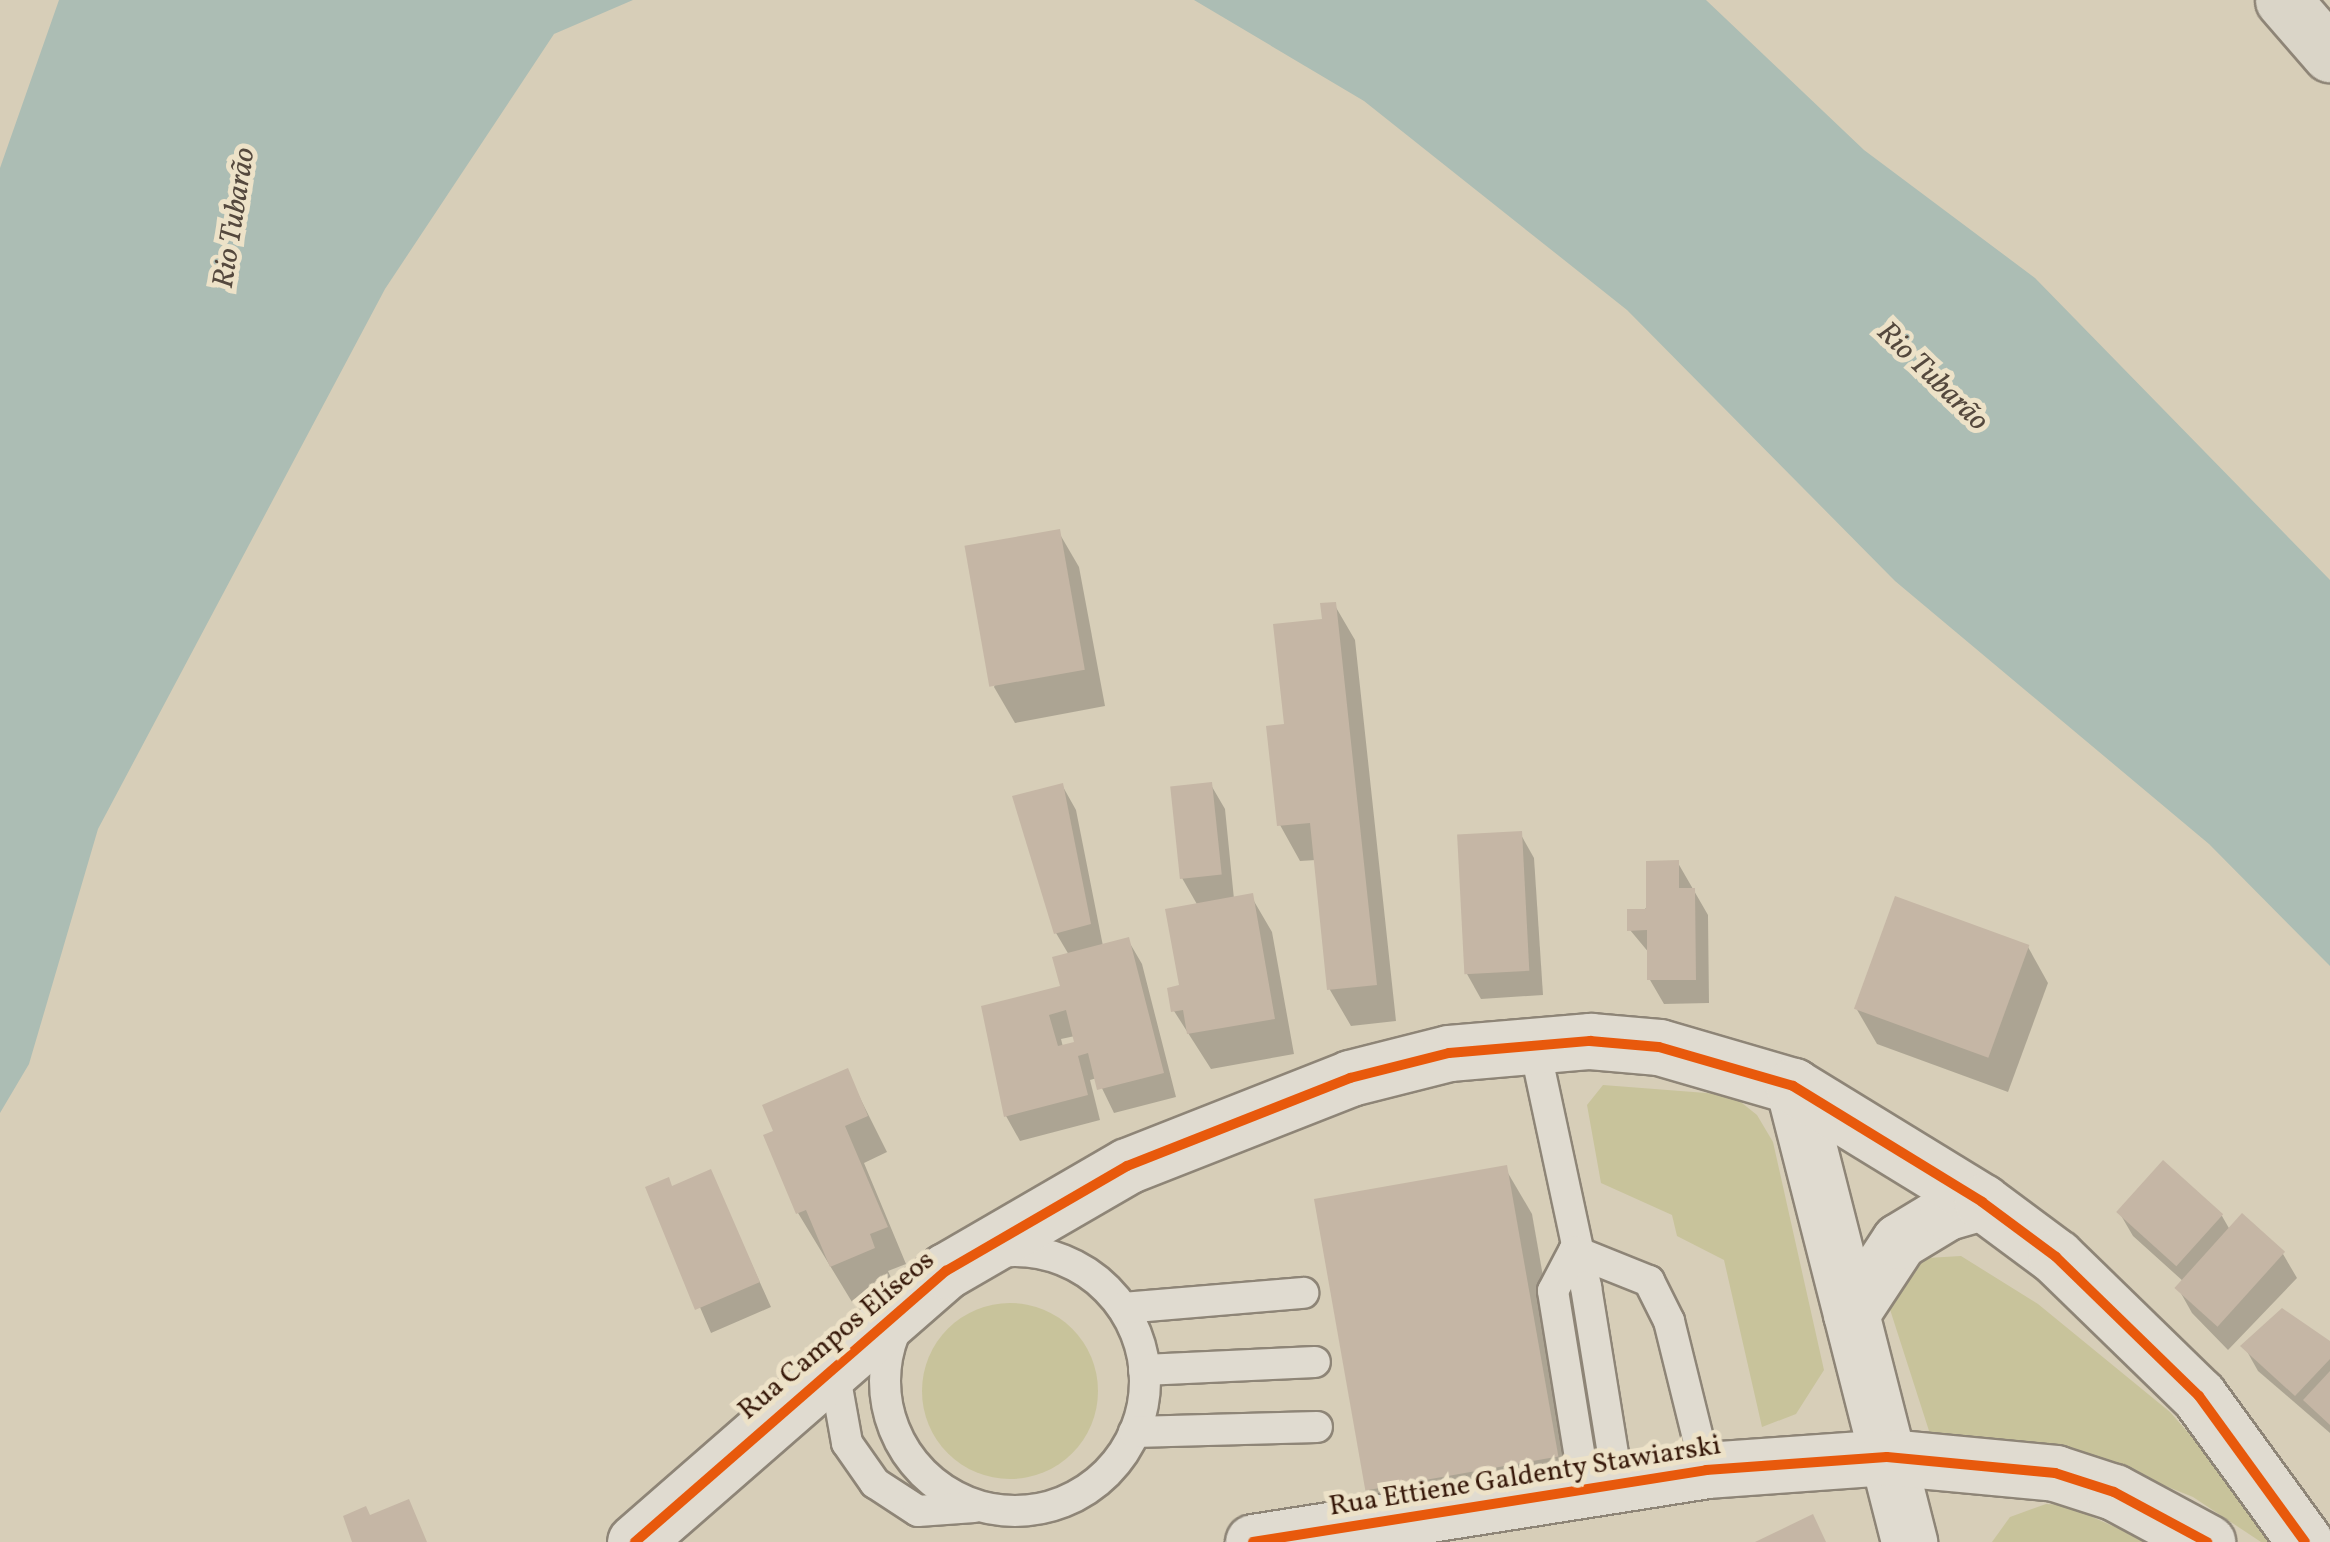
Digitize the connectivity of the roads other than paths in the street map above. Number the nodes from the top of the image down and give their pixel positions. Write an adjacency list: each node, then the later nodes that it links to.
1 (2283, 0): 2 (main road)
2 (2330, 54)
3 (1534, 1044): 4 (street, Rua Campos Elíseos); 6 (lane); 7 (street, Rua Campos Elíseos)
4 (1793, 1086): 5 (street); 10 (street)
5 (1982, 1202): 10 (street); 24 (street)
6 (1574, 1251): 17 (lane); 18 (lane)
7 (946, 1271): 9 (lane); 12 (street, Rua Campos Elíseos); 19 (lane)
8 (1303, 1293): 9 (lane)
9 (1122, 1308): 13 (lane)
10 (1851, 1314): 16 (street)
11 (1315, 1362): 13 (lane)
12 (833, 1365): 19 (lane); 20 (street, Rua Campos Elíseos)
13 (1144, 1370): 15 (lane)
14 (1317, 1427): 15 (lane)
15 (1134, 1432): 19 (lane)
16 (1887, 1457): 17 (street, Rua Ettiene Galdenty Stawiarski); 22 (street); 23 (street, Rua Ettiene Galdenty Stawiarski)
17 (1706, 1470): 18 (street, Rua Ettiene Galdenty Stawiarski)
18 (1601, 1486): 21 (street, Rua Ettiene Galdenty Stawiarski)
19 (980, 1507)
20 (635, 1542)
21 (1253, 1542)
22 (1909, 1542)
23 (2207, 1542)
24 (2305, 1542)

